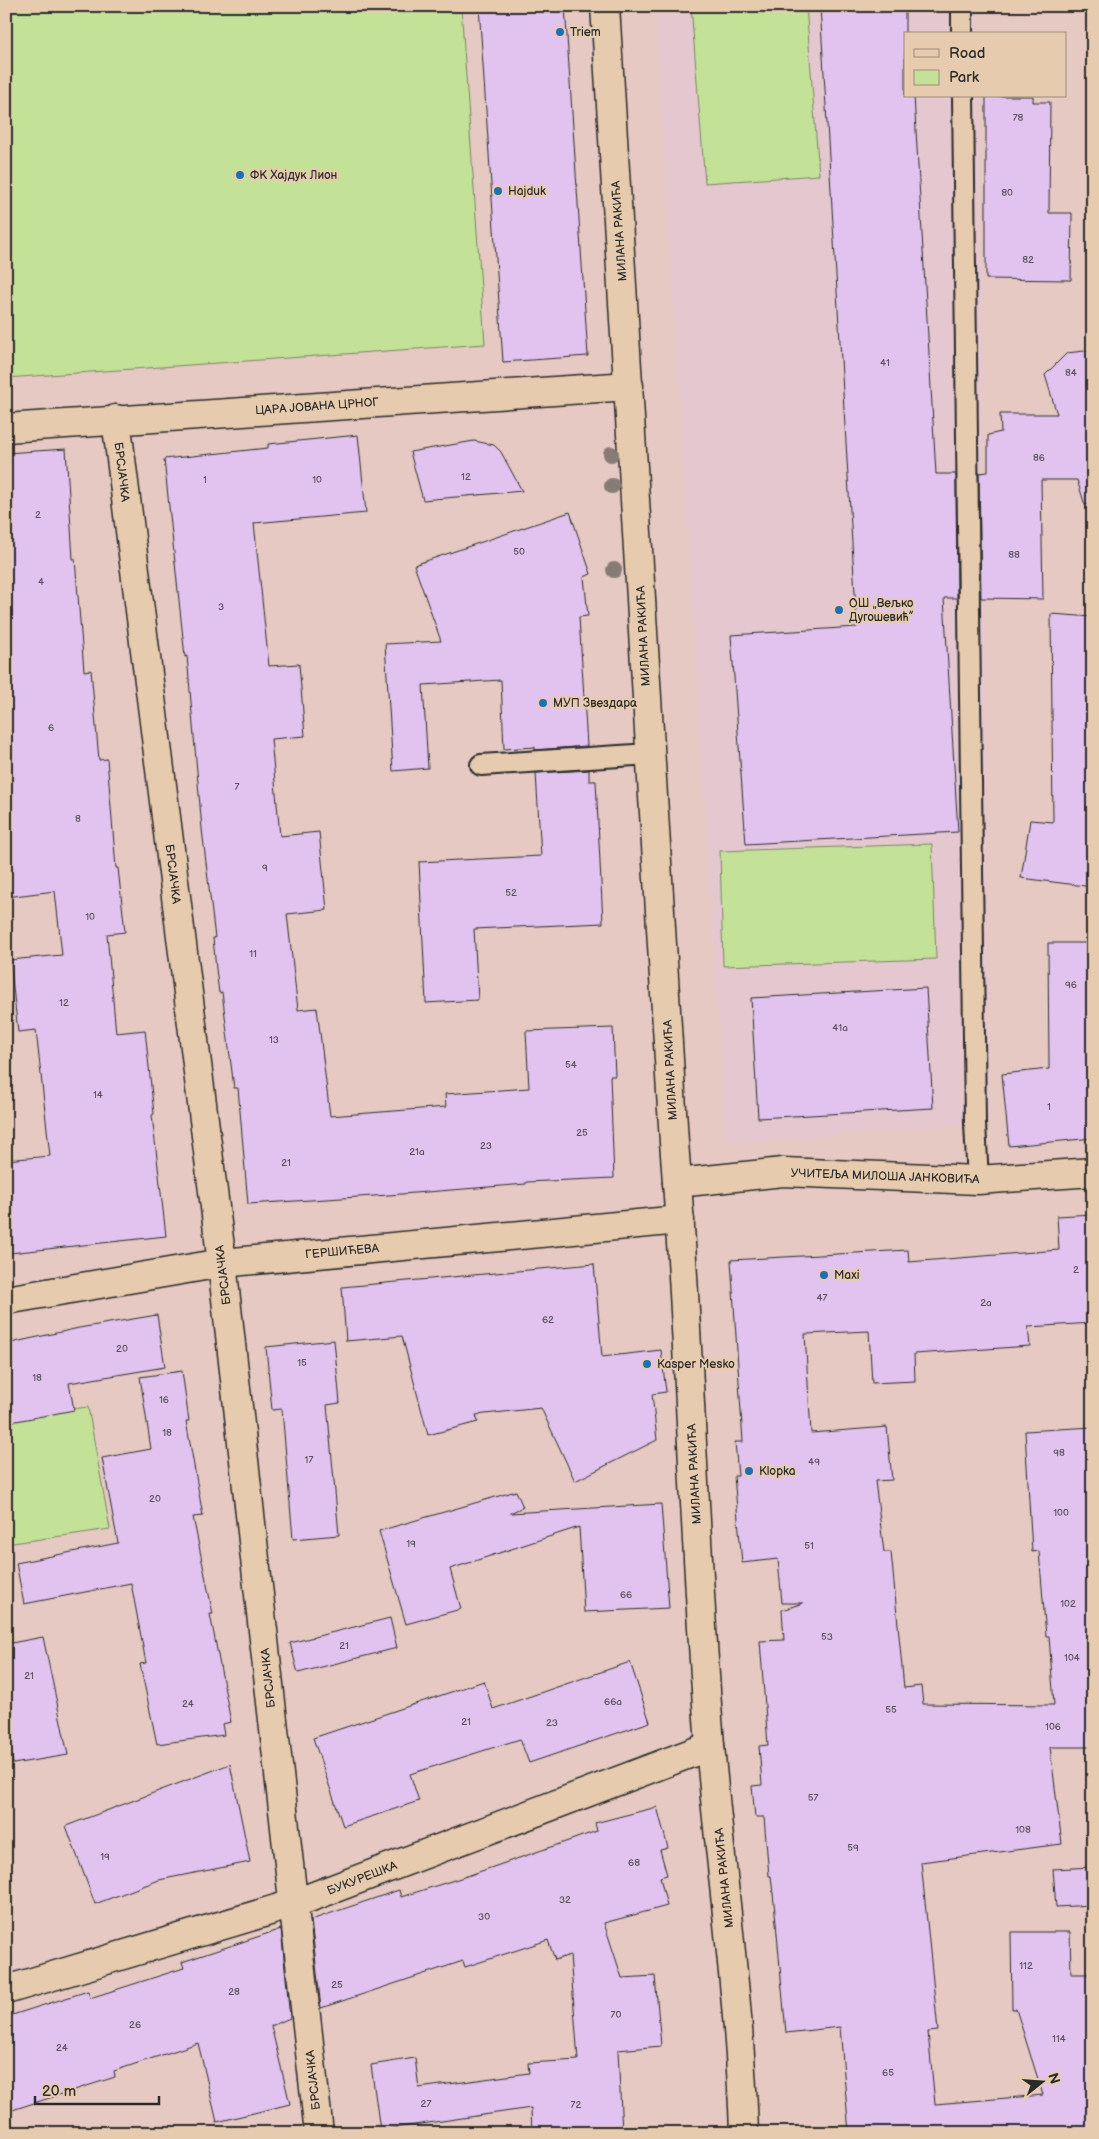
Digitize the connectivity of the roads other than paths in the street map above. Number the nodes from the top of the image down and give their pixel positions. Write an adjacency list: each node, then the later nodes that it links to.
1 (605, 6): 5 (street, МИЛАНА РАКИЋА)
2 (962, 6): 3 (lane)
3 (962, 32)
4 (963, 98): 11 (lane)
5 (629, 386): 6 (street, ЦАРА ЈОВАНА ЦРНОГ); 8 (street, МИЛАНА РАКИЋА)
6 (116, 419): 7 (street, ЦАРА ЈОВАНА ЦРНОГ); 14 (street, БРСЈАЧКА)
7 (6, 428)
8 (650, 754): 9 (lane); 12 (street, МИЛАНА РАКИЋА)
9 (482, 765)
10 (1093, 1172): 11 (street, УЧИТЕЉА МИЛОША ЈАНКОВИЋА)
11 (978, 1180): 12 (street, УЧИТЕЉА МИЛОША ЈАНКОВИЋА)
12 (677, 1183): 13 (street, МИЛАНА РАКИЋА)
13 (680, 1220): 14 (street, ГЕРШИЋЕВА); 16 (street, МИЛАНА РАКИЋА)
14 (222, 1263): 15 (street, ГЕРШИЋЕВА); 17 (street, БРСЈАЧКА)
15 (6, 1300)
16 (710, 1746): 17 (street, БУКУРЕШКА); 20 (street, МИЛАНА РАКИЋА)
17 (293, 1904): 18 (street, БУКУРЕШКА); 19 (street, БРСЈАЧКА)
18 (6, 1990)
19 (319, 2133)
20 (744, 2133)

